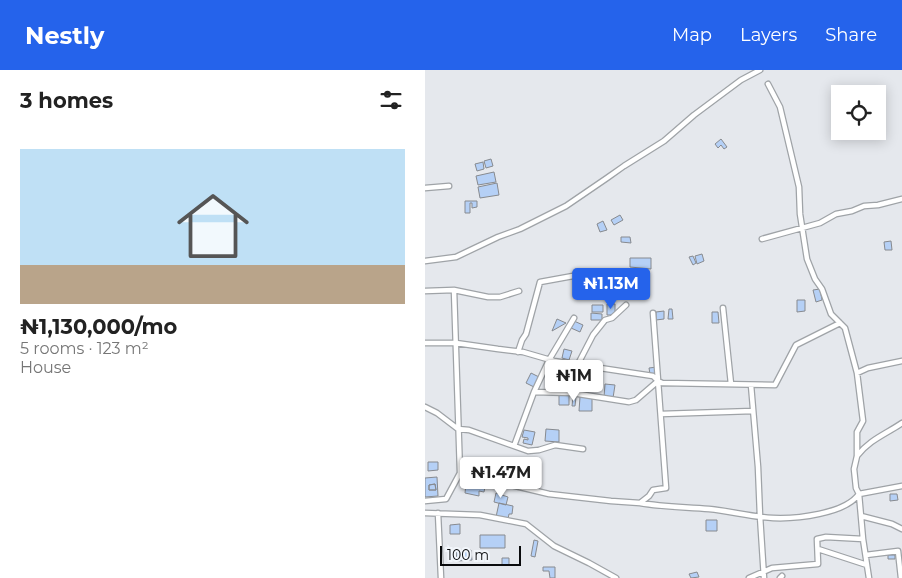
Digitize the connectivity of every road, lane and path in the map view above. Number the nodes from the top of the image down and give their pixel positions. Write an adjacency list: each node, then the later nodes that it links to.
1 (760, 70): 8 (street)
2 (768, 84): 6 (street)
3 (449, 186): 4 (street)
4 (425, 188)
5 (902, 199): 6 (street)
6 (801, 228): 7 (street); 17 (street)
7 (762, 239)
8 (425, 261)
9 (573, 276): 20 (street)
10 (425, 290): 11 (street)
11 (454, 290): 12 (street); 19 (street)
12 (519, 291)
13 (626, 305): 23 (street)
14 (723, 308): 26 (street)
15 (653, 313): 25 (street)
16 (574, 318): 21 (street)
17 (840, 322): 24 (street); 27 (street)
18 (425, 344): 19 (street)
19 (456, 344): 20 (street); 34 (street)
20 (517, 352): 21 (street)
21 (549, 360): 23 (street); 28 (street)
22 (902, 361): 24 (street)
23 (578, 364): 25 (street); 29 (street)
24 (857, 373): 37 (street)
25 (658, 381): 26 (street); 29 (street); 32 (street)
26 (731, 384): 27 (street)
27 (751, 385): 31 (street)
28 (534, 392): 29 (street); 35 (street)
29 (572, 393)
30 (425, 407): 34 (street)
31 (753, 411): 32 (street); 45 (street)
32 (661, 414): 42 (street)
33 (902, 423): 37 (street)
34 (458, 429): 35 (street); 38 (street)
35 (515, 446): 36 (street)
36 (583, 449)
37 (857, 456): 40 (street)
38 (460, 473): 41 (street); 42 (street)
39 (902, 486): 40 (street)
40 (859, 494): 45 (street); 46 (street)
41 (425, 501)
42 (640, 503): 45 (street)
43 (425, 513): 44 (street)
44 (438, 513): 52 (street); 53 (street)
45 (760, 516): 55 (street)
46 (861, 516): 47 (street); 48 (street)
47 (902, 529)
48 (863, 539): 49 (street); 50 (street)
49 (818, 549): 51 (street); 54 (street)
50 (866, 555): 51 (street); 57 (street)
51 (867, 565): 56 (street)
52 (440, 578)
53 (616, 578)
54 (749, 578)
55 (764, 578)
56 (869, 578)
57 (901, 578)

